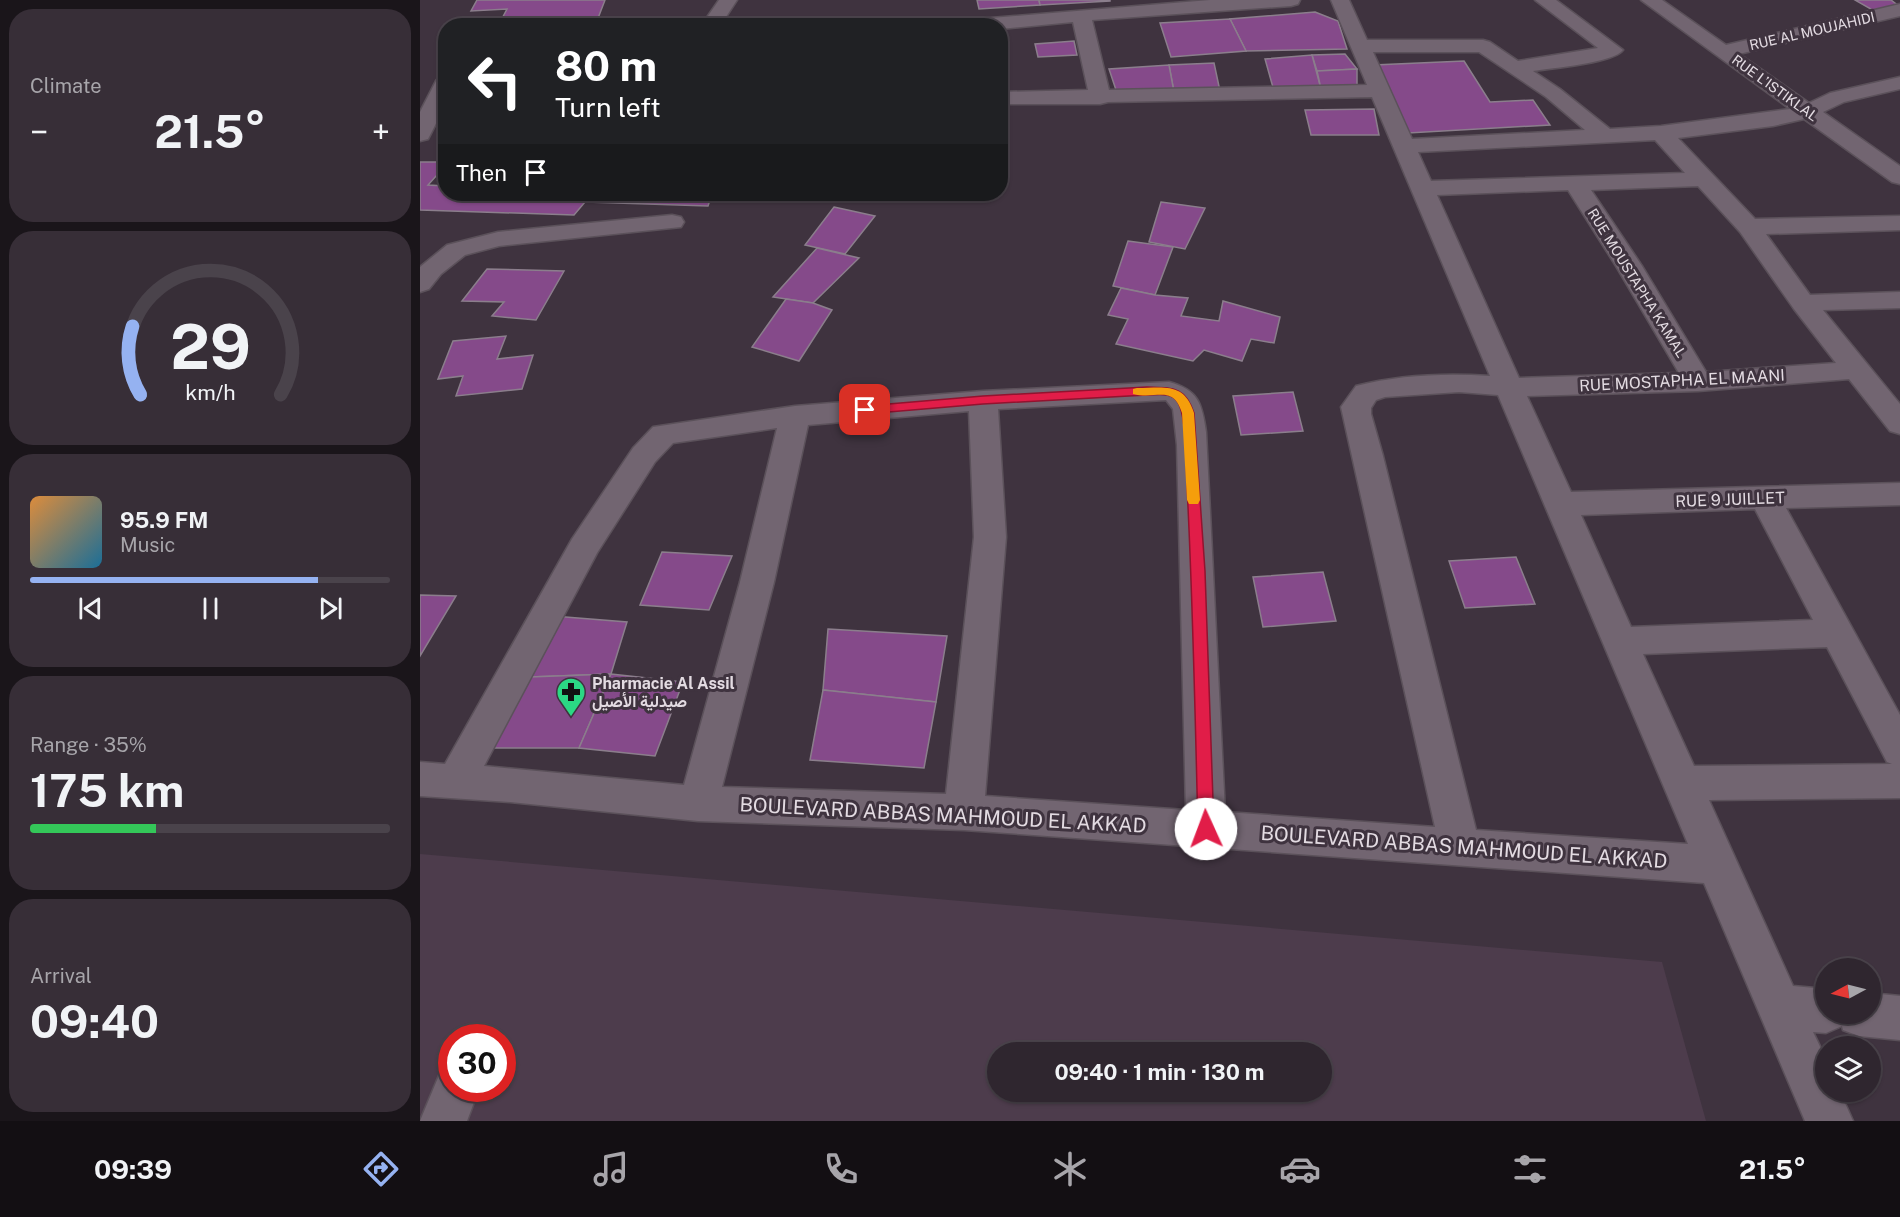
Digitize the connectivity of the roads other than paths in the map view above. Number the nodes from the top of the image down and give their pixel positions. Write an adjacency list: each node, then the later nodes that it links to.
1 (728, 0): 10 (street)
2 (1291, 0): 7 (street)
3 (1340, 0): 12 (street)
4 (1544, 0): 14 (street)
5 (1686, 0): 6 (street)
6 (1653, 2): 13 (street, RUE L’ISTIKLAL)
7 (1131, 5): 9 (street)
8 (1900, 10): 13 (street, RUE AL MOUJAHIDI)
9 (1081, 15): 11 (street); 19 (street)
10 (716, 18)
11 (1008, 22)
12 (1360, 46): 14 (street); 17 (street)
13 (1724, 51): 20 (street, RUE L’ISTIKLAL)
14 (1517, 67): 23 (street)
15 (438, 80): 21 (street)
16 (1897, 85): 20 (street)
17 (1380, 91): 19 (street); 24 (street)
18 (1008, 98): 19 (street)
19 (1100, 98)
20 (1807, 112): 22 (street); 25 (street, RUE L’ISTIKLAL)
21 (420, 134)
22 (1661, 134): 23 (street); 26 (street)
23 (1605, 136): 24 (street)
24 (1404, 146): 28 (street)
25 (1900, 177)
26 (1706, 179): 27 (street); 31 (street)
27 (1576, 184): 28 (street); 36 (street, RUE MOUSTAPHA KAMAL)
28 (1422, 188): 37 (street)
29 (672, 222): 32 (street)
30 (1900, 223): 31 (street)
31 (1749, 227): 34 (street)
32 (420, 284)
33 (1900, 300): 34 (street)
34 (1803, 303): 35 (street)
35 (1856, 370): 36 (street, RUE MOSTAPHA EL MAANI); 40 (street)
36 (1698, 382): 37 (street, RUE MOSTAPHA EL MAANI)
37 (1509, 387): 43 (street); 53 (street, RUE MOSTAPHA EL MAANI)
38 (983, 400): 39 (street); 51 (street); 52 (street)
39 (795, 416): 47 (street); 50 (street)
40 (1900, 424)
41 (1900, 494): 42 (street, RUE 9 JUILLET)
42 (1765, 498): 43 (street, RUE 9 JUILLET); 44 (street)
43 (1560, 504): 45 (street)
44 (1838, 633): 45 (street); 46 (street)
45 (1620, 641): 49 (street)
46 (1900, 751)
47 (438, 780): 50 (street, BOULEVARD ABBAS MAHMOUD EL AKKAD)
48 (1900, 781): 49 (street)
49 (1682, 783): 54 (street)
50 (698, 804): 51 (street, BOULEVARD ABBAS MAHMOUD EL AKKAD)
51 (964, 812): 52 (street, BOULEVARD ABBAS MAHMOUD EL AKKAD)
52 (1206, 829): 53 (street, BOULEVARD ABBAS MAHMOUD EL AKKAD)
53 (1460, 848): 54 (street, BOULEVARD ABBAS MAHMOUD EL AKKAD)
54 (1718, 865): 55 (street)
55 (1779, 1007): 56 (street); 61 (street)
56 (1815, 1010)
57 (1881, 1016): 58 (street)
58 (1900, 1018)
59 (451, 1102): 60 (street)
60 (443, 1121)
61 (1829, 1121)

